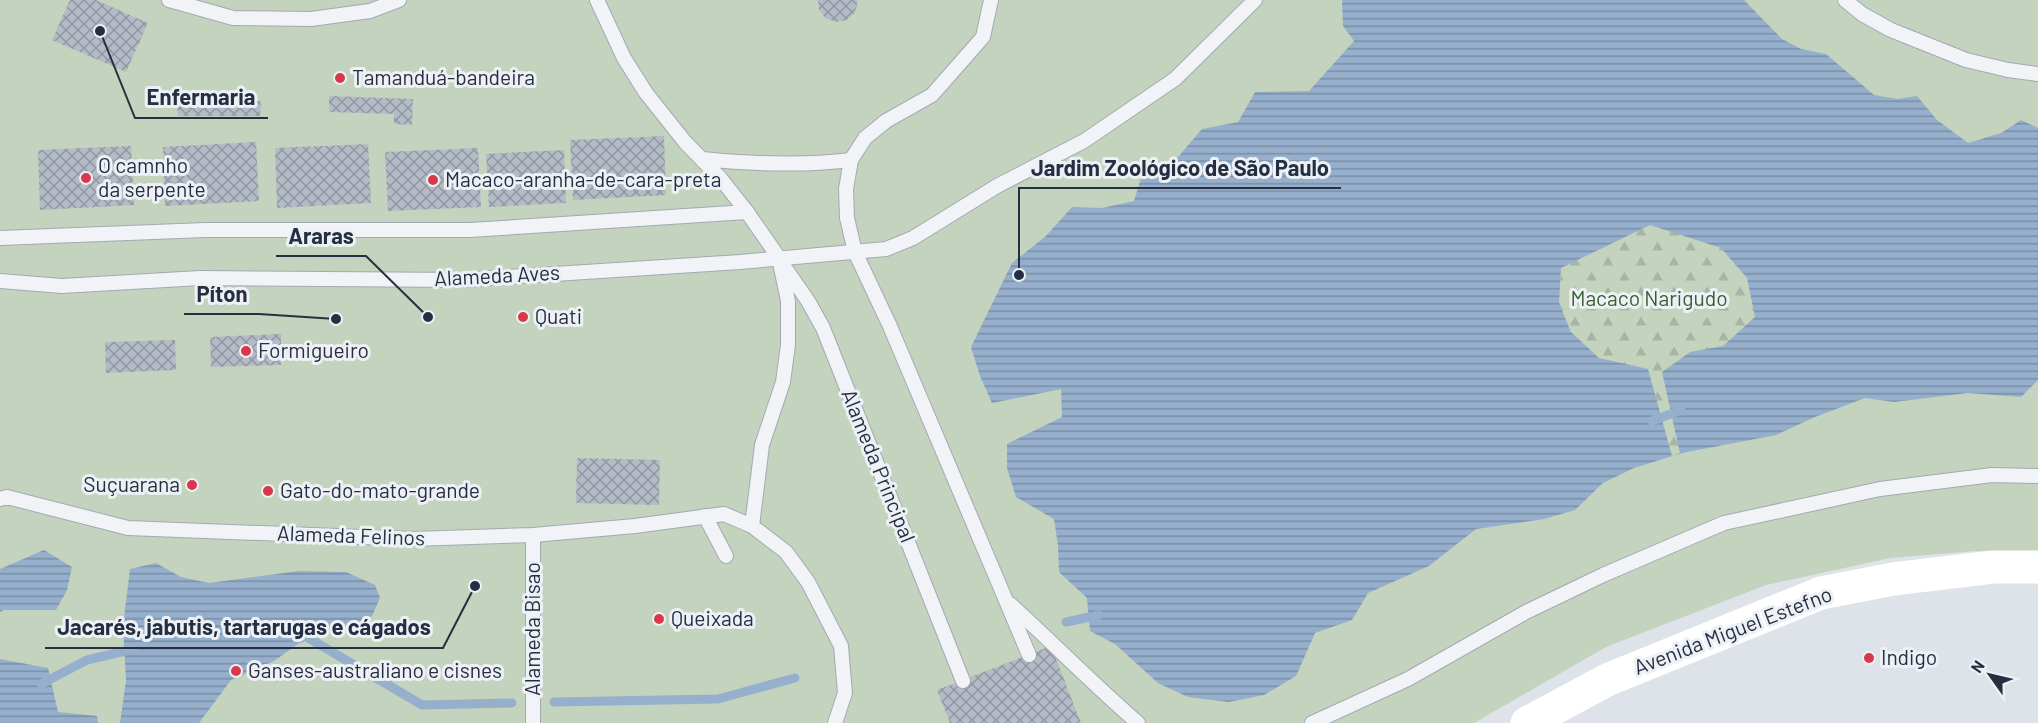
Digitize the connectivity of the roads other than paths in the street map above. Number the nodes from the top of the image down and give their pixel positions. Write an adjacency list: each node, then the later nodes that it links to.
1 (169, 0): 2 (lane)
2 (399, 0)
3 (597, 0): 8 (lane, Alameda Principal)
4 (992, 0): 9 (lane)
5 (1255, 0): 12 (lane, Alameda Aves)
6 (1845, 0): 7 (lane)
7 (2038, 74)
8 (702, 159): 9 (lane); 10 (lane, Alameda Principal)
9 (851, 160): 12 (lane)
10 (747, 212): 11 (lane); 13 (lane, Alameda Principal)
11 (0, 238)
12 (855, 252): 13 (lane, Alameda Aves); 22 (lane)
13 (779, 258): 14 (lane, Alameda Aves); 18 (lane); 25 (lane, Alameda Principal)
14 (0, 281)
15 (2038, 476): 29 (lane)
16 (0, 499): 19 (lane, Alameda Felinos)
17 (705, 516): 18 (lane, Alameda Felinos); 19 (lane, Alameda Felinos); 20 (lane)
18 (752, 526): 27 (lane, Alameda Felinos)
19 (533, 535): 26 (lane, Alameda Bisao)
20 (726, 556)
21 (2038, 567): 24 (main road, Avenida Miguel Estefno)
22 (1008, 603): 23 (lane); 28 (lane)
23 (1029, 655)
24 (1607, 680): 30 (main road, Avenida Miguel Estefno); 31 (main road, Avenida Miguel Estefno)
25 (963, 681)
26 (533, 723)
27 (835, 723)
28 (1138, 723)
29 (1312, 723)
30 (1527, 723)
31 (1558, 723)

